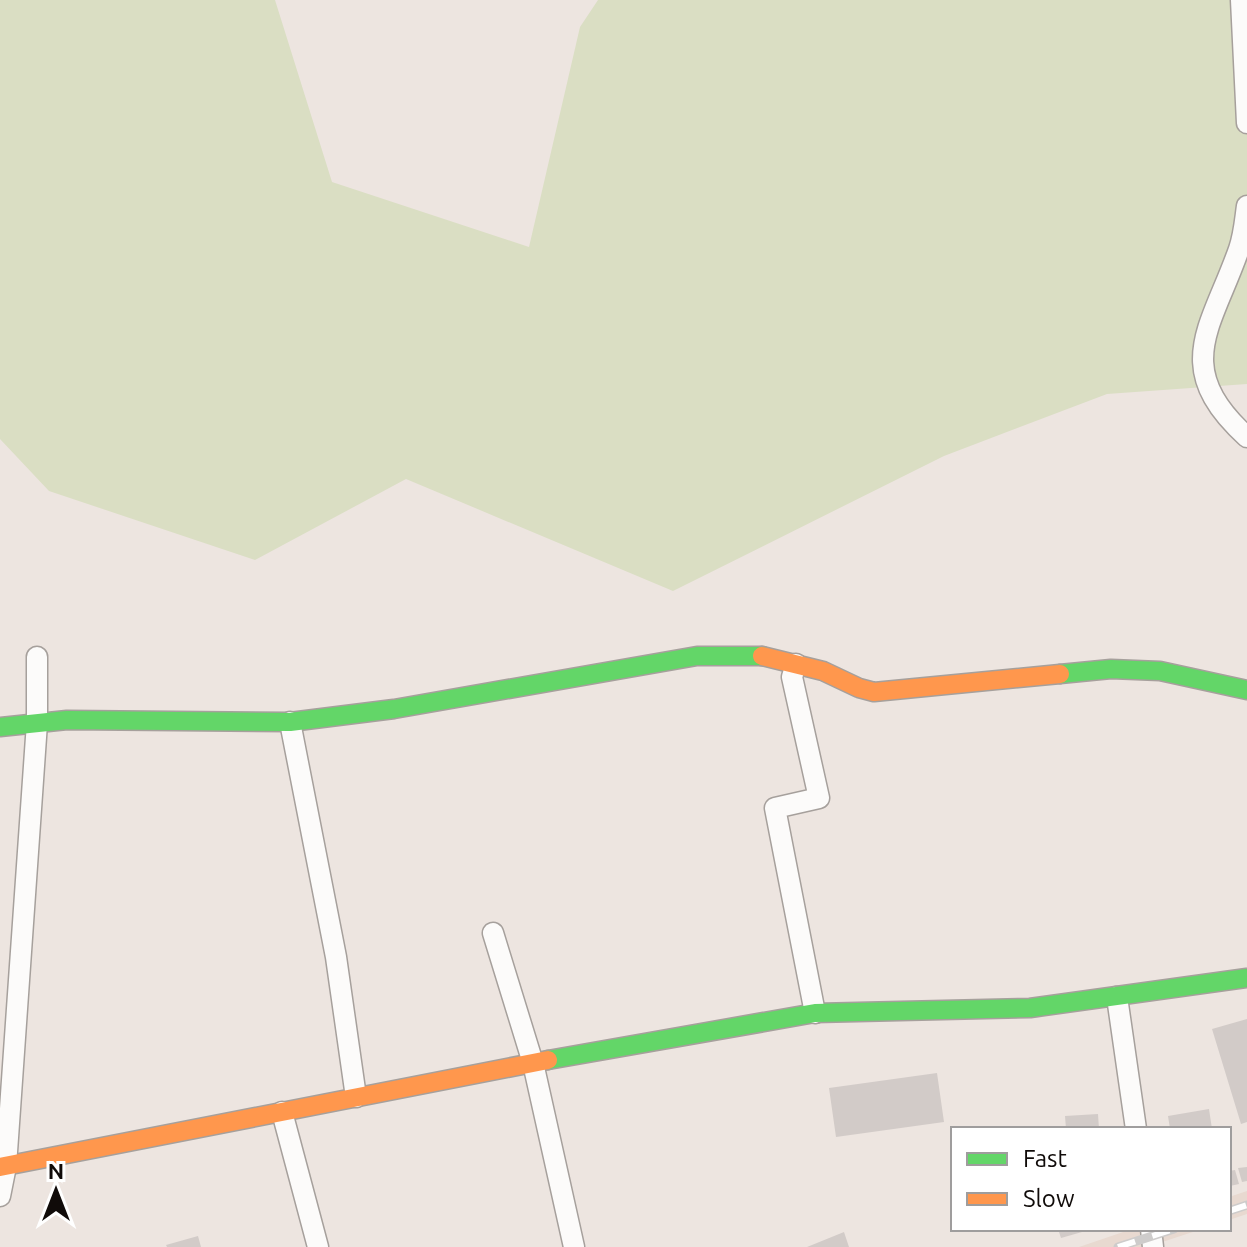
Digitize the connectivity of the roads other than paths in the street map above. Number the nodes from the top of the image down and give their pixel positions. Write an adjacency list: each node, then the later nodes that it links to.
1 (1241, 0): 2 (street)
2 (1247, 123)
3 (1247, 206): 4 (street)
4 (1247, 437)
5 (37, 657): 9 (street)
6 (796, 664): 7 (street); 8 (street); 14 (street)
7 (1247, 690)
8 (290, 722): 9 (street); 16 (street)
9 (37, 723): 10 (street); 19 (street)
10 (0, 727)
11 (493, 933): 15 (street)
12 (1247, 978): 13 (street)
13 (1117, 997): 14 (street); 18 (street)
14 (815, 1013): 15 (street)
15 (533, 1063): 16 (street); 22 (street)
16 (356, 1097): 17 (street)
17 (282, 1112): 19 (street); 21 (street)
18 (1136, 1127)
19 (3, 1166): 20 (street)
20 (0, 1196)
21 (318, 1247)
22 (574, 1247)

